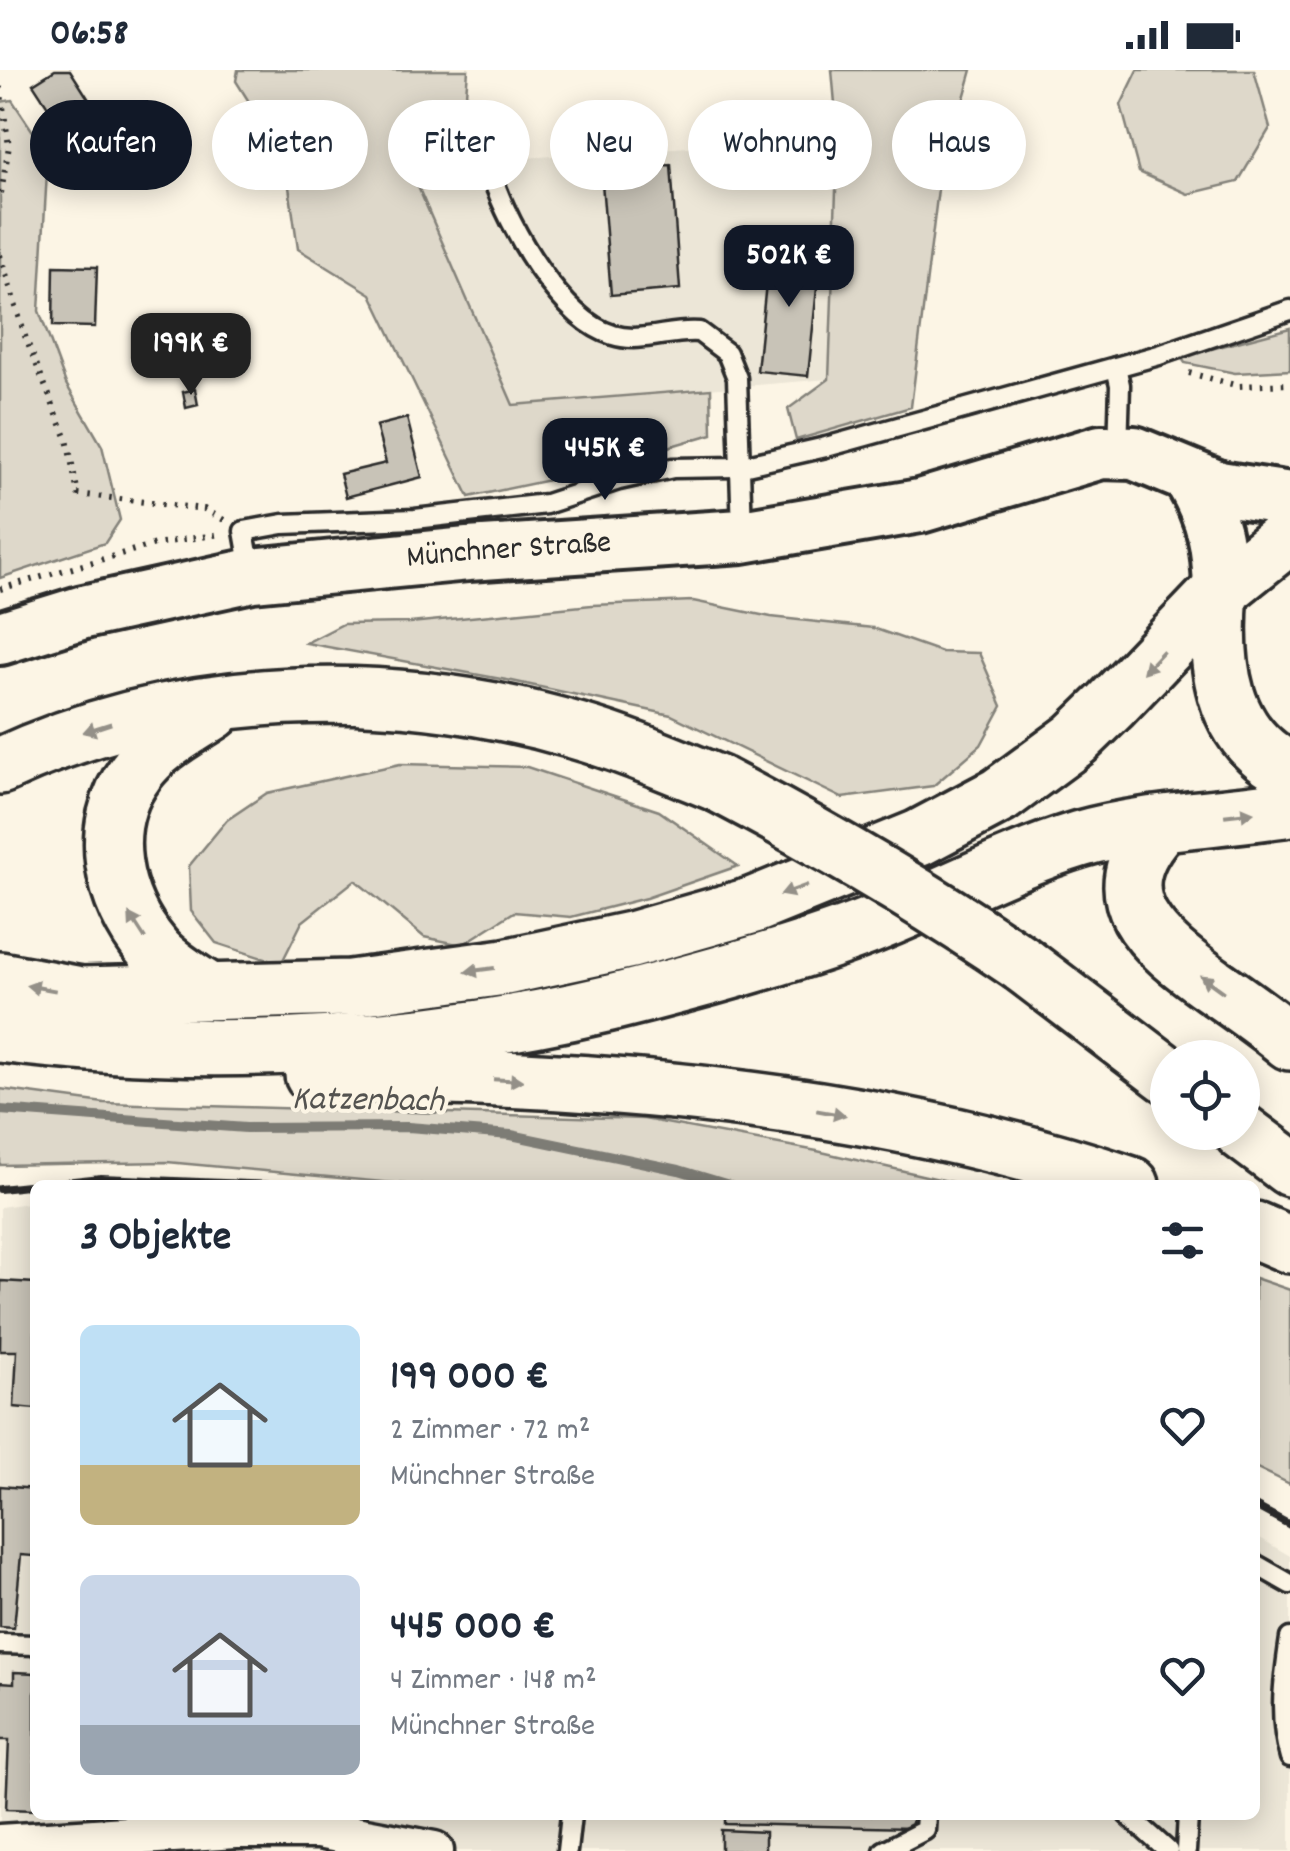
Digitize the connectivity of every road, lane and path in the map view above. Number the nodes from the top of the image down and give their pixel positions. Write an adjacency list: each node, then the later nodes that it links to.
1 (0, 87): 3 (path)
2 (496, 190): 10 (lane)
3 (0, 199)
4 (0, 255): 15 (path)
5 (1290, 310): 6 (lane)
6 (1159, 355): 7 (lane); 8 (path)
7 (1116, 367): 9 (lane); 10 (lane)
8 (1290, 384)
9 (1118, 450): 11 (street, Münchner Straße); 14 (street, Münchner Straße)
10 (738, 466): 14 (lane); 15 (lane)
11 (1191, 478): 12 (street, Münchner Straße); 17 (street)
12 (1290, 499)
13 (1290, 535): 17 (main road)
14 (742, 536): 15 (street, Münchner Straße)
15 (248, 553): 16 (path); 18 (street, Münchner Straße)
16 (0, 589)
17 (1220, 592): 21 (main road); 25 (main road, one-way to 25)
18 (0, 638)
19 (226, 703): 20 (main road, one-way to 20); 25 (main road, one-way to 19); 29 (main road, bridge)
20 (0, 766)
21 (1290, 770)
22 (1290, 808): 23 (main road, one-way to 22)
23 (1162, 825): 27 (main road, one-way to 23); 28 (main road)
24 (0, 980): 25 (main road, one-way to 24)
25 (208, 992)
26 (0, 1034): 28 (main road)
27 (1290, 1042)
28 (205, 1048): 32 (main road, one-way to 32)
29 (1150, 1061)
30 (1260, 1146): 31 (main road)
31 (1290, 1168)
32 (1116, 1180)
33 (1260, 1232): 34 (main road)
34 (1290, 1245)
35 (1260, 1567): 36 (lane)
36 (1290, 1584)
37 (1290, 1638): 40 (lane)
38 (0, 1644): 39 (lane)
39 (30, 1644)
40 (1290, 1757)
41 (570, 1820): 48 (lane)
42 (926, 1820): 49 (lane)
43 (1134, 1820): 50 (lane)
44 (1188, 1820): 51 (lane)
45 (237, 1822): 46 (street); 47 (street)
46 (0, 1844)
47 (434, 1851)
48 (567, 1851)
49 (884, 1851)
50 (1168, 1851)
51 (1186, 1851)

